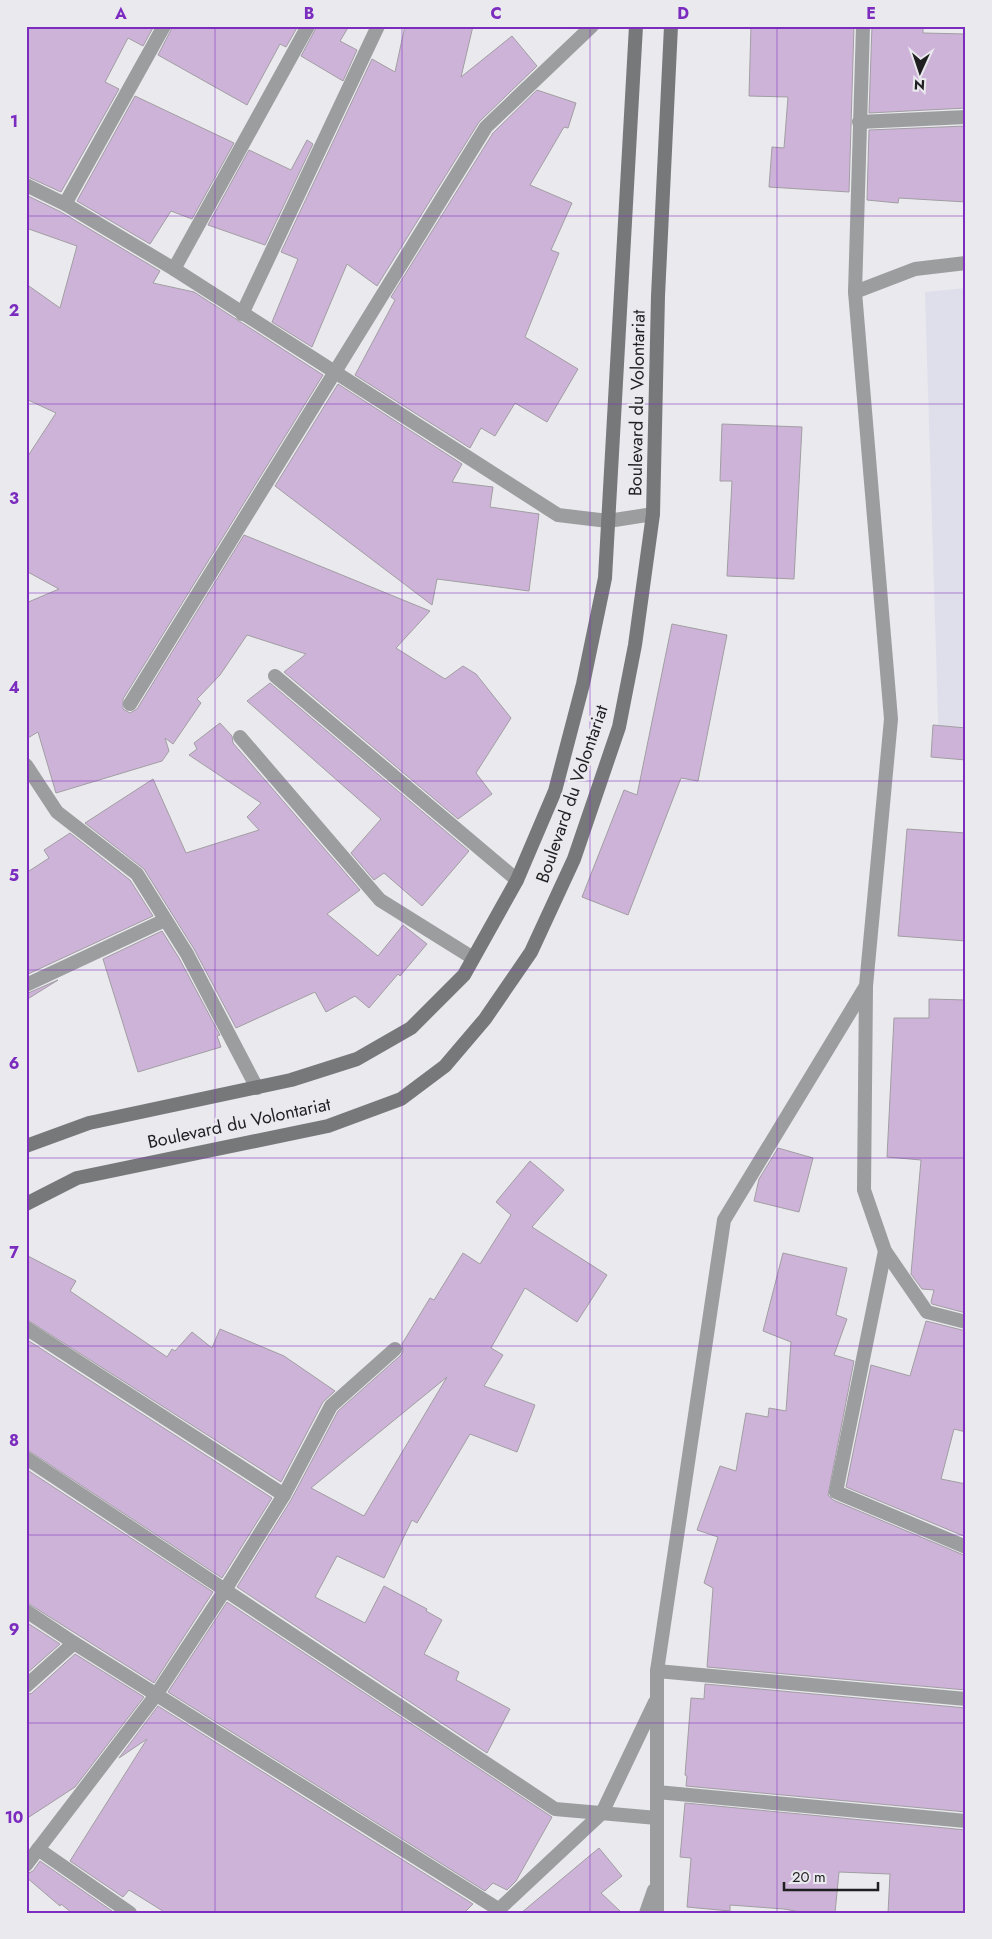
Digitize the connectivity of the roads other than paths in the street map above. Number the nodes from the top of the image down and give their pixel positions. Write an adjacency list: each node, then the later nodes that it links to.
1 (164, 26): 11 (street)
2 (308, 26): 13 (street)
3 (378, 26): 15 (street)
4 (592, 26): 16 (street)
5 (636, 26): 18 (main road, Boulevard du Volontariat)
6 (671, 26): 17 (main road, Boulevard du Volontariat)
7 (863, 26): 9 (street)
8 (966, 117): 9 (street)
9 (859, 122): 14 (street)
10 (26, 185): 11 (street)
11 (65, 204): 13 (street)
12 (966, 263): 14 (street)
13 (174, 269): 15 (street)
14 (855, 292): 27 (street)
15 (242, 314): 16 (street)
16 (334, 373): 18 (street); 20 (street)
17 (653, 514): 18 (street); 30 (main road, Boulevard du Volontariat)
18 (608, 521): 23 (main road, Boulevard du Volontariat)
19 (275, 676): 23 (street)
20 (130, 704)
21 (240, 736): 25 (street)
22 (26, 765): 24 (street)
23 (517, 880): 25 (main road, Boulevard du Volontariat)
24 (165, 920): 26 (street); 28 (street)
25 (473, 958): 28 (main road, Boulevard du Volontariat)
26 (26, 985)
27 (866, 986): 31 (street); 41 (street)
28 (257, 1088): 29 (main road, Boulevard du Volontariat)
29 (26, 1146)
30 (26, 1204)
31 (885, 1251): 32 (street); 37 (street)
32 (966, 1322)
33 (26, 1328): 36 (street)
34 (395, 1349): 36 (street)
35 (26, 1458): 38 (street)
36 (284, 1495): 38 (street)
37 (966, 1547)
38 (225, 1590): 43 (street); 47 (street)
39 (26, 1611): 40 (street)
40 (74, 1643): 42 (street); 43 (street)
41 (657, 1671): 44 (street); 45 (street)
42 (26, 1686)
43 (156, 1695): 50 (street); 53 (street)
44 (657, 1699): 46 (street); 47 (street)
45 (966, 1699)
46 (657, 1792): 48 (street); 49 (street)
47 (602, 1813): 48 (street); 53 (street)
48 (657, 1818): 52 (street)
49 (966, 1821)
50 (38, 1849): 51 (street); 54 (street)
51 (26, 1865)
52 (658, 1882): 55 (street); 56 (street)
53 (496, 1911)
54 (130, 1913)
55 (646, 1913)
56 (657, 1913)

